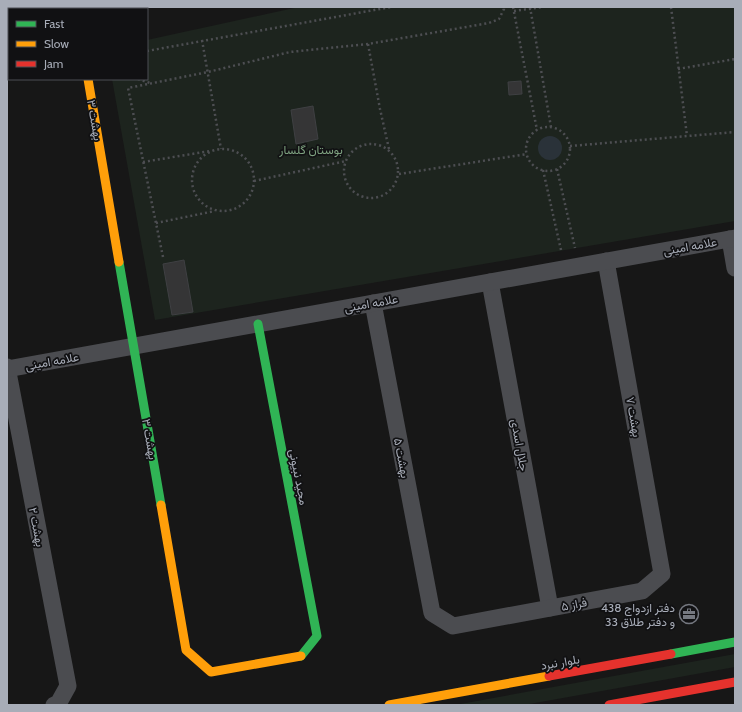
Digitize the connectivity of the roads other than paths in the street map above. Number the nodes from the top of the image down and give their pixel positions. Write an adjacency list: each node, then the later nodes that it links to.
1 (88, 80): 8 (street, بهشت ۳)
2 (732, 238): 3 (street, علامه امینی); 4 (street)
3 (606, 261): 5 (street, علامه امینی); 10 (street, بهشت ۷)
4 (735, 268)
5 (490, 282): 6 (street, علامه امینی); 11 (street, جلال اسدی)
6 (373, 303): 7 (street, علامه امینی); 12 (street, بهشت ۵)
7 (258, 324): 8 (street, علامه امینی); 13 (street, مجید نبیونی)
8 (134, 346): 9 (street, علامه امینی); 13 (street, بهشت ۳)
9 (7, 368): 16 (street, بهشت ۲)
10 (662, 574): 11 (street, فراز ۵)
11 (550, 608): 12 (street, فراز ۵)
12 (432, 613)
13 (317, 636)
14 (735, 642): 17 (street, بلوار نبرد)
15 (735, 682): 18 (street)
16 (54, 705)
17 (389, 705)
18 (609, 705)

